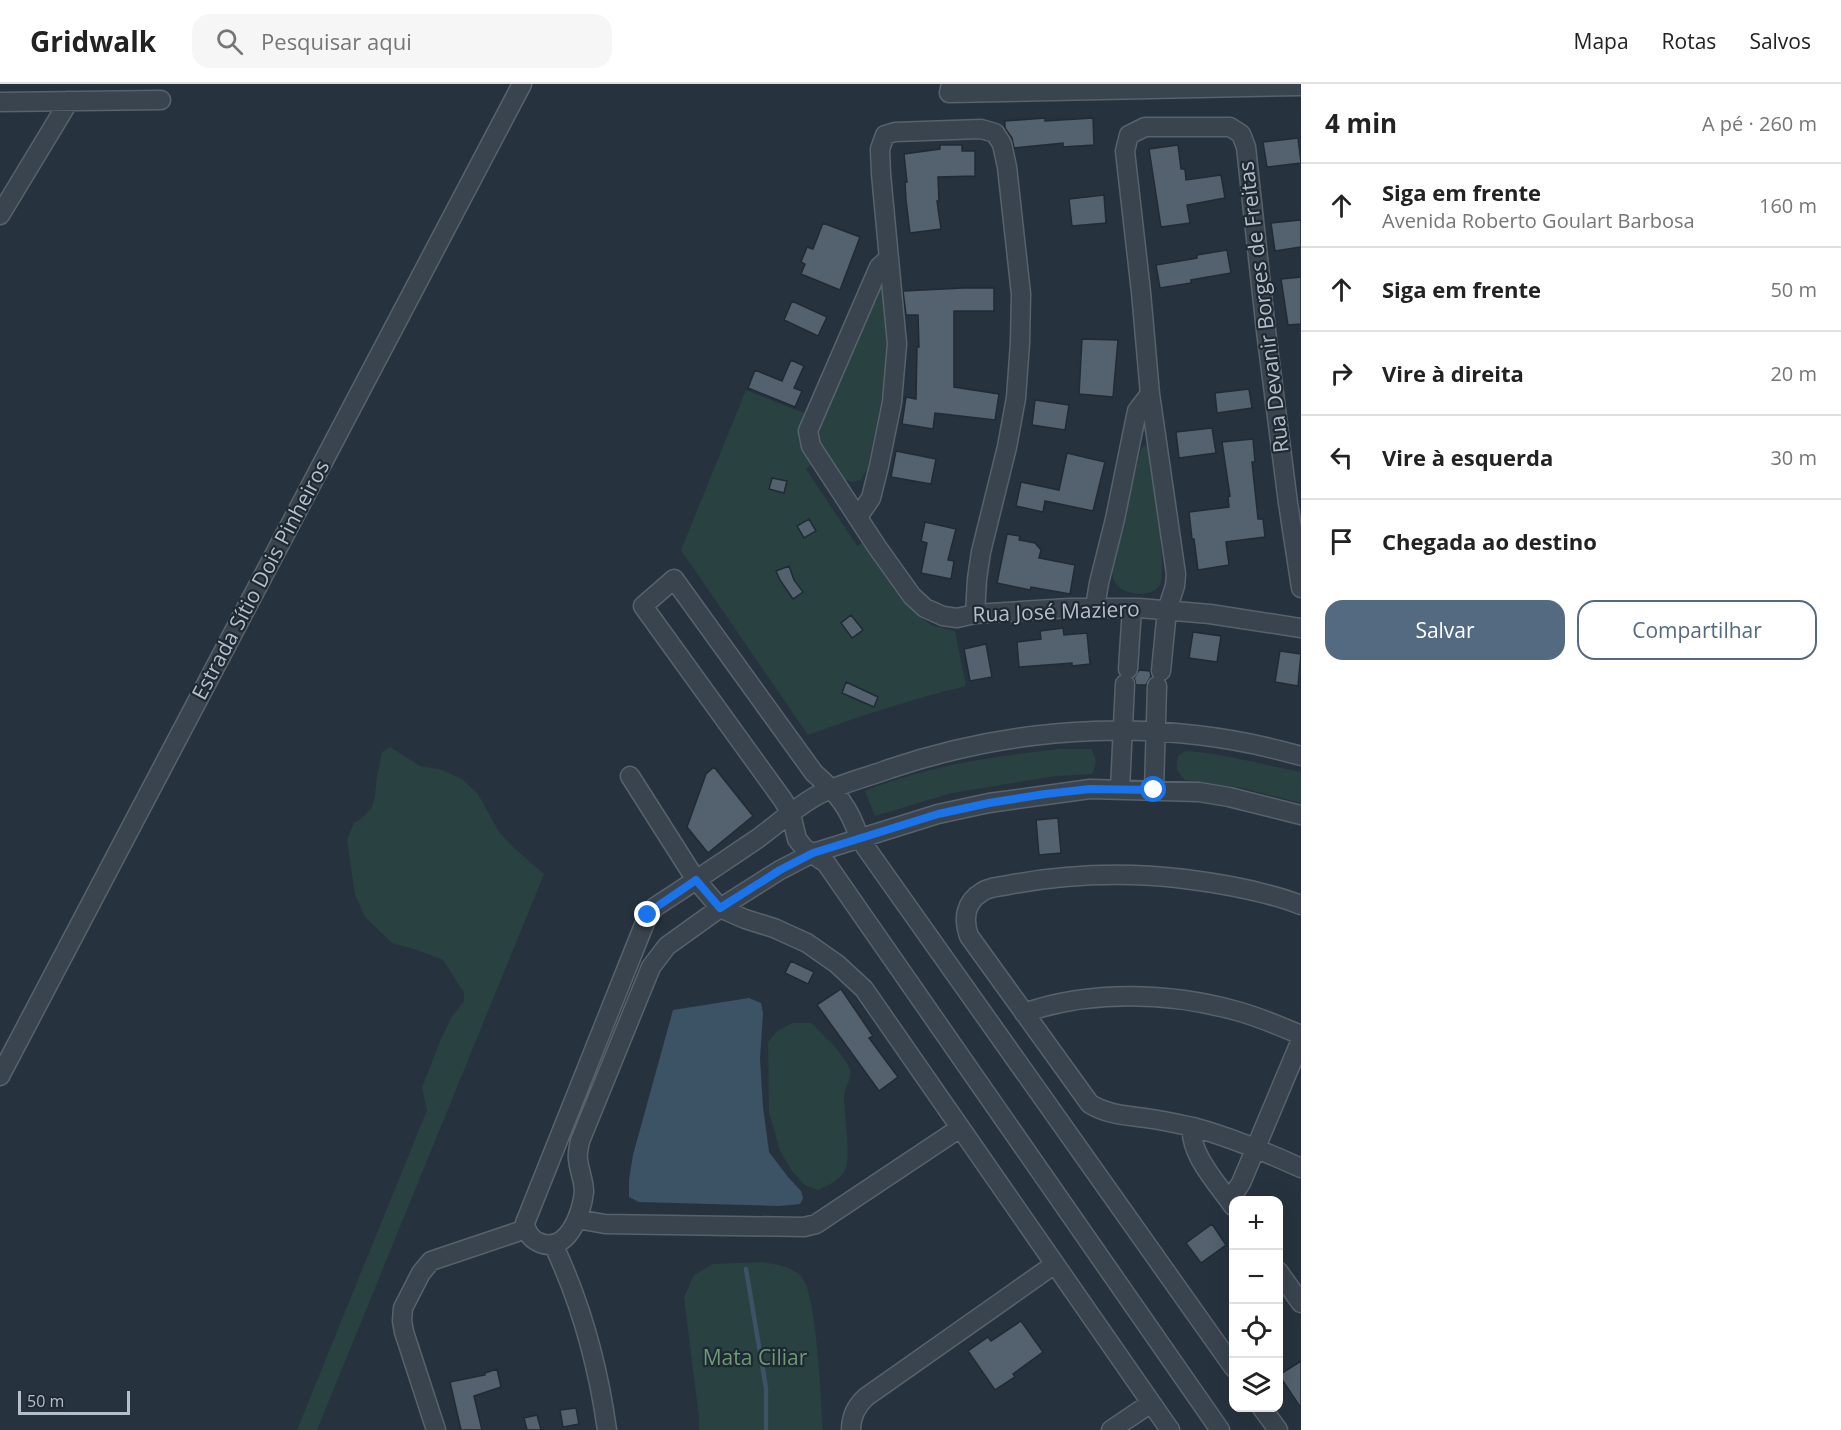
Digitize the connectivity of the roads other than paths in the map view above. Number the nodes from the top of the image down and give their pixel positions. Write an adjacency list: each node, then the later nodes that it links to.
1 (522, 84): 35 (street, Estrada Sítio Dois Pinheiros)
2 (951, 84): 3 (street)
3 (1301, 86)
4 (161, 100): 5 (street)
5 (69, 101): 6 (street); 7 (street)
6 (0, 102)
7 (0, 215)
8 (889, 258): 10 (street); 10 (street, Rua José Maziero); 15 (street)
9 (1150, 394): 11 (street, Rua Devanir Borges de Freitas); 12 (street); 14 (street)
10 (858, 517): 15 (street, Rua José Maziero)
11 (1301, 588)
12 (1095, 607): 13 (street, Rua José Maziero); 15 (street, Rua José Maziero)
13 (1132, 608): 14 (street, Rua José Maziero); 18 (street)
14 (1167, 610): 17 (street, Rua José Maziero); 19 (street)
15 (975, 614)
16 (1301, 618): 17 (street)
17 (1301, 628)
18 (1122, 730): 19 (street); 22 (street); 23 (street)
19 (1156, 732): 20 (street); 24 (street)
20 (1301, 756)
21 (630, 776): 29 (street)
22 (832, 789): 25 (street); 25 (street); 27 (street)
23 (1120, 789): 24 (street); 27 (street)
24 (1154, 790): 26 (street)
25 (790, 814): 28 (street); 29 (street)
26 (1301, 815)
27 (859, 838): 28 (street); 48 (street)
28 (813, 853): 31 (street); 56 (street)
29 (696, 880): 31 (street); 43 (street)
30 (1301, 905): 32 (street)
31 (720, 908): 37 (street); 42 (street)
32 (1024, 1013): 33 (street); 36 (street)
33 (1301, 1035)
34 (1301, 1040): 38 (street)
35 (0, 1076)
36 (1192, 1127): 38 (street); 41 (street)
37 (960, 1128): 42 (street); 45 (street)
38 (1256, 1148): 39 (street); 40 (street)
39 (1301, 1168)
40 (1233, 1196)
41 (1229, 1201)
42 (577, 1219): 44 (street)
43 (526, 1229): 44 (street); 51 (street)
44 (553, 1244): 52 (street)
45 (1055, 1264): 49 (street); 53 (street)
46 (1283, 1277): 47 (street)
47 (1301, 1303)
48 (1229, 1362)
49 (1151, 1403): 54 (street); 55 (street)
50 (1265, 1412): 57 (street)
51 (436, 1430)
52 (607, 1430)
53 (851, 1430)
54 (1111, 1430)
55 (1170, 1430)
56 (1220, 1430)
57 (1278, 1430)

